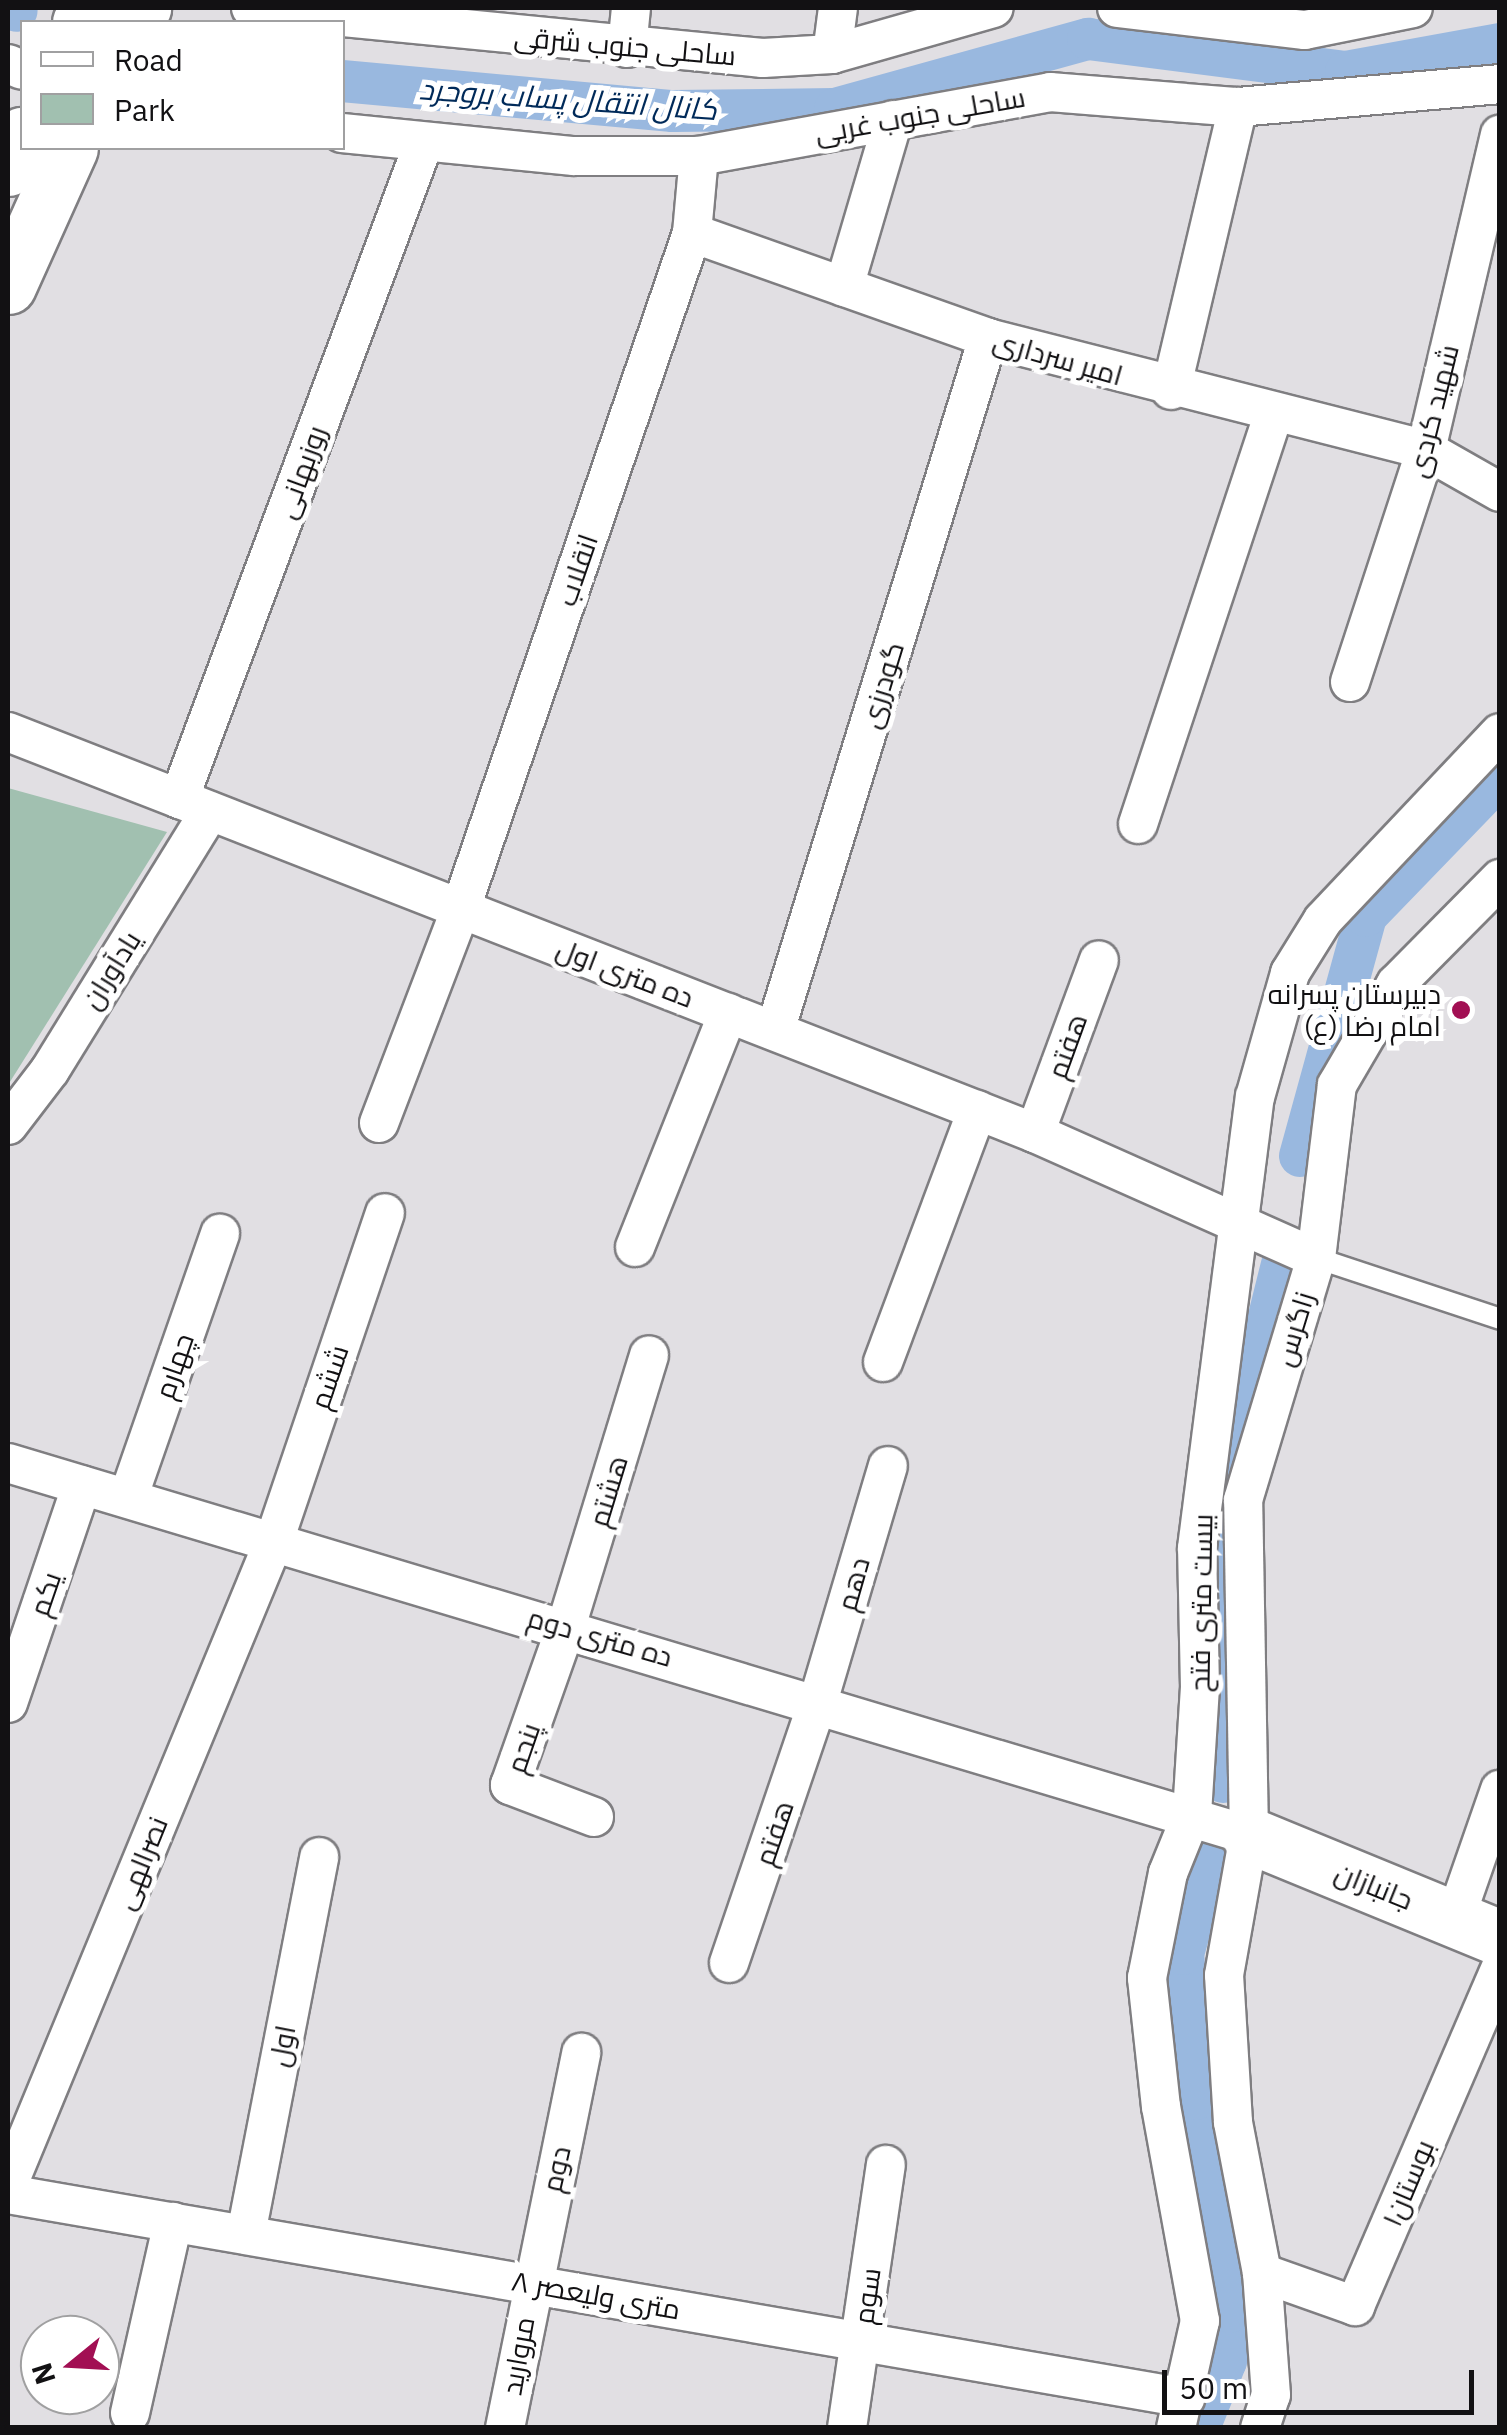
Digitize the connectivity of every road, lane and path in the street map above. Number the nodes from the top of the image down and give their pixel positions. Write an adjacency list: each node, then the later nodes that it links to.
1 (251, 8): 7 (street, ساحلی جنوب شرقی)
2 (630, 8): 9 (street)
3 (838, 8): 10 (street)
4 (994, 8): 10 (street, ساحلی جنوب شرقی)
5 (1117, 8): 8 (street)
6 (1412, 8): 8 (street)
7 (368, 14): 9 (street, ساحلی جنوب شرقی)
8 (1287, 18)
9 (627, 48): 10 (street, ساحلی جنوب شرقی)
10 (832, 54)
11 (1500, 84): 12 (street, ساحلی جنوب غربی)
12 (1238, 107): 13 (street, ساحلی جنوب غربی); 25 (street)
13 (893, 120): 19 (street, ساحلی جنوب غربی); 23 (street)
14 (345, 133): 17 (street, ساحلی جنوب غربی)
15 (1500, 135): 27 (street, شهید کردی)
16 (20, 140): 20 (main road)
17 (423, 145): 19 (street, ساحلی جنوب غربی); 32 (street, روزبهانی)
18 (69, 150): 22 (main road)
19 (699, 156): 21 (street)
20 (8, 168)
21 (692, 233): 23 (street, امیر سرداری); 35 (street, انقلاب)
22 (8, 286)
23 (844, 287): 24 (street, امیر سرداری)
24 (988, 338): 25 (street, امیر سرداری); 38 (street, گودرزی)
25 (1171, 390): 26 (street, امیر سرداری)
26 (1273, 415): 27 (street, امیر سرداری); 33 (street)
27 (1426, 450): 28 (street, امیر سرداری); 29 (street, شهید کردی)
28 (1500, 492)
29 (1350, 682)
30 (8, 732): 32 (street, ده متری اول)
31 (1500, 733): 44 (street, بیست متری فتح)
32 (194, 805): 35 (street, ده متری اول); 41 (street, یادآوران)
33 (1138, 824)
34 (1500, 879): 47 (street, زاگرس)
35 (461, 908): 37 (street, ده متری اول); 40 (street)
36 (1099, 960): 42 (street, هفتم)
37 (728, 1013): 38 (street, ده متری اول); 46 (street)
38 (775, 1032): 39 (street, ده متری اول)
39 (977, 1110): 42 (street, ده متری اول); 50 (street)
40 (379, 1123)
41 (8, 1126)
42 (1035, 1133): 44 (street, ده متری اول)
43 (385, 1214): 55 (street, ششم)
44 (1238, 1222): 47 (street, ده متری اول); 60 (street, بیست متری فتح)
45 (220, 1234): 54 (street, چهارم)
46 (635, 1246)
47 (1316, 1258): 48 (lane); 62 (street, زاگرس)
48 (1500, 1319)
49 (649, 1355): 56 (street, هشتم)
50 (883, 1362)
51 (8, 1462): 53 (street, ده متری دوم)
52 (888, 1466): 57 (street, دهم)
53 (82, 1485): 54 (street, ده متری دوم); 58 (street, یکم)
54 (128, 1498): 55 (street, ده متری دوم)
55 (274, 1541): 56 (street, ده متری دوم); 69 (street, نصرالهی)
56 (566, 1628): 57 (street, ده متری دوم); 61 (street, پنجم)
57 (818, 1702): 60 (street, ده متری دوم); 65 (street, هفتم)
58 (8, 1703)
59 (1500, 1790): 64 (street)
60 (1192, 1814): 62 (street, ده متری دوم); 77 (street, بیست متری فتح)
61 (594, 1817)
62 (1250, 1834): 64 (main road, جانبازان); 73 (street)
63 (318, 1857): 72 (street, اول)
64 (1477, 1928)
65 (729, 1964)
66 (1500, 1969): 73 (street, بوستان۱)
67 (582, 2054): 74 (street, دوم)
68 (886, 2165): 75 (street, سوم)
69 (8, 2185)
70 (8, 2194): 71 (street, ۸ متری ولیعصر)
71 (173, 2222): 72 (street, ۸ متری ولیعصر); 76 (street)
72 (246, 2234): 74 (street, ۸ متری ولیعصر)
73 (1262, 2273): 80 (street)
74 (530, 2284): 75 (street, ۸ متری ولیعصر); 78 (street, مروارید)
75 (860, 2341): 77 (street, ۸ متری ولیعصر); 79 (street, سوم)
76 (130, 2413)
77 (1181, 2413)
78 (505, 2428)
79 (847, 2428)
80 (1260, 2428)

